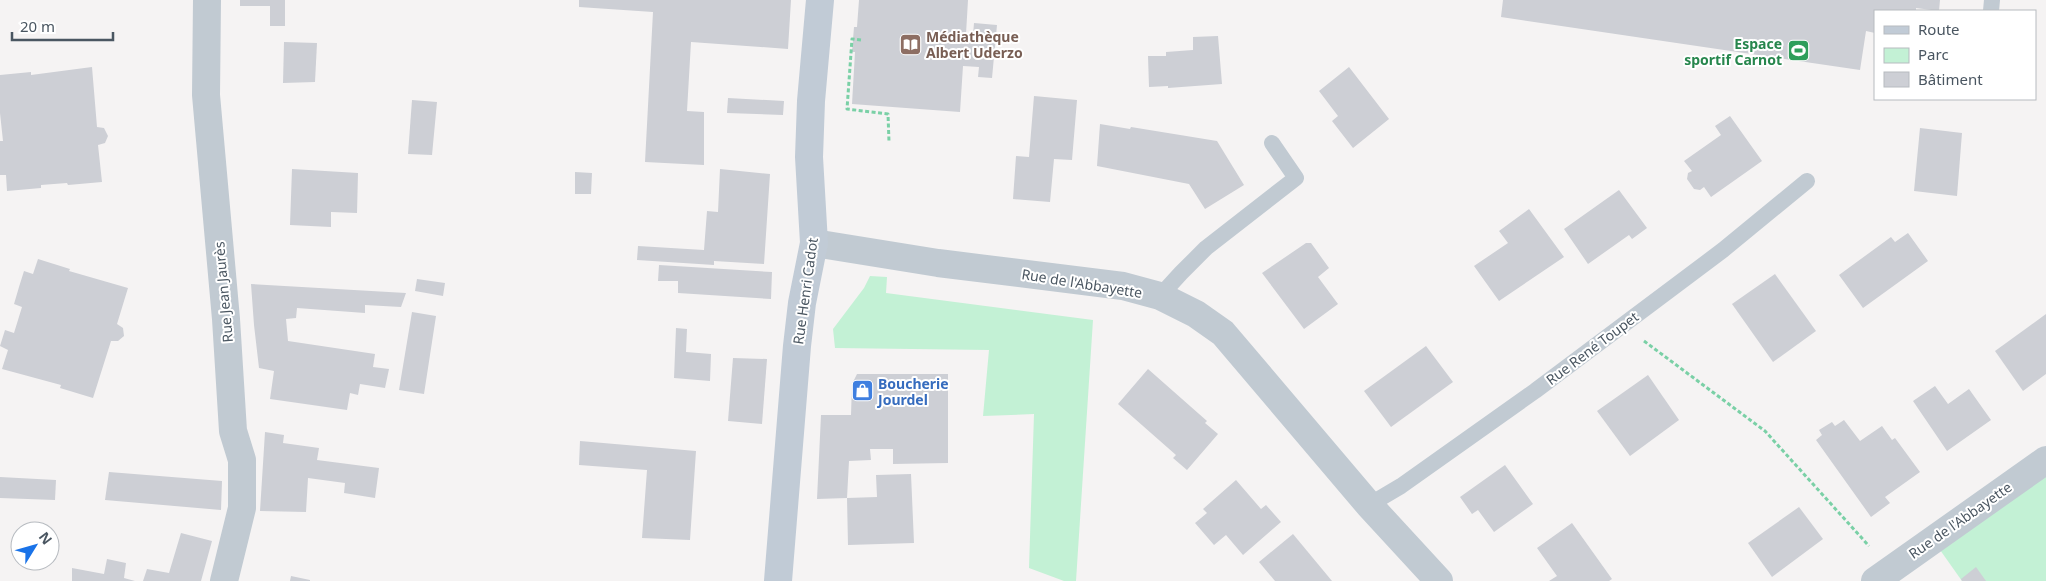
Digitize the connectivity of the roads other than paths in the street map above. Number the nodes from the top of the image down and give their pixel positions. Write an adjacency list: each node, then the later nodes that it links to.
1 (207, 0): 10 (street, Rue Jean Jaurès)
2 (820, 0): 5 (main road, Rue Henri Cadot)
3 (1272, 143): 6 (lane)
4 (1807, 181): 8 (lane, Rue René Toupet)
5 (814, 243): 6 (street, Rue de l'Abbayette); 11 (main road, Rue Henri Cadot)
6 (1160, 296): 8 (street, Rue de l'Abbayette)
7 (2046, 460): 9 (street, Rue de l'Abbayette)
8 (1369, 505): 12 (street, Rue de l'Abbayette)
9 (1882, 576)
10 (224, 581)
11 (778, 581)
12 (1439, 581)

